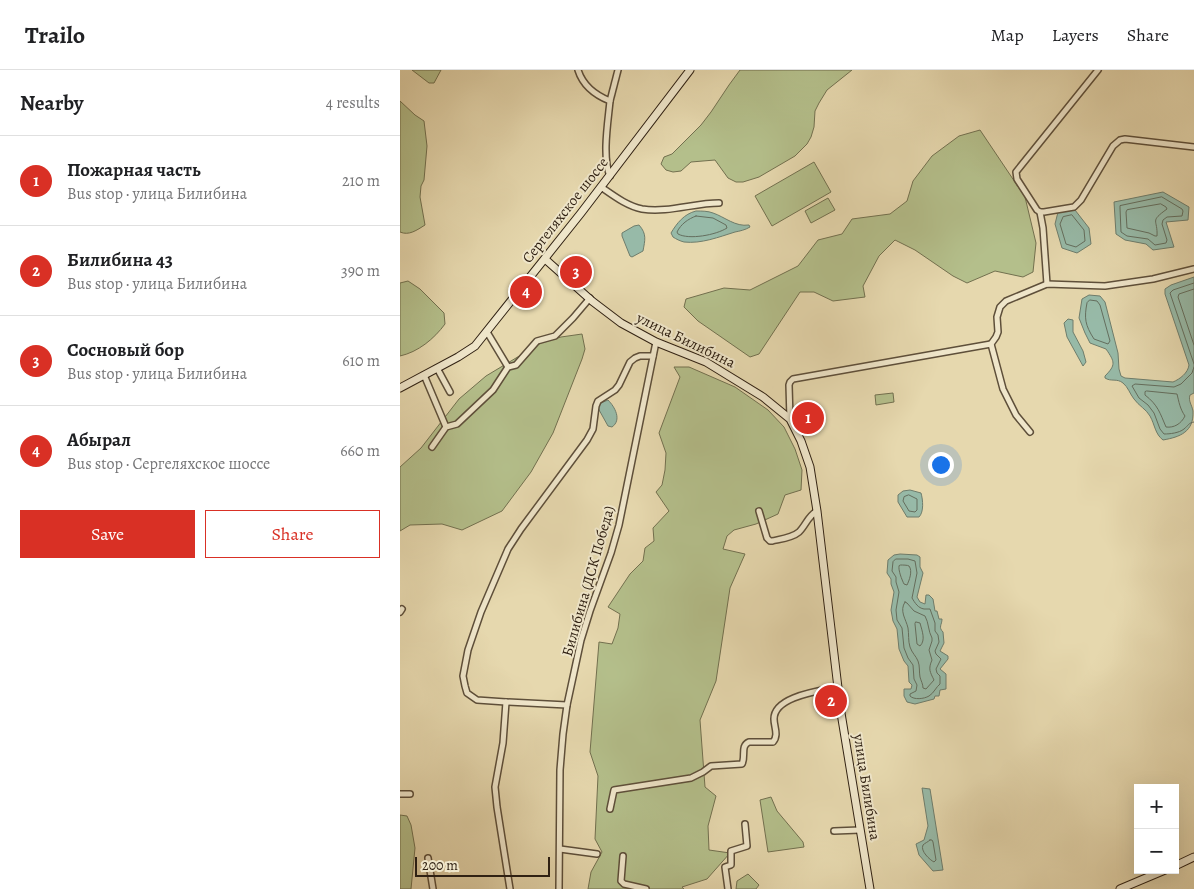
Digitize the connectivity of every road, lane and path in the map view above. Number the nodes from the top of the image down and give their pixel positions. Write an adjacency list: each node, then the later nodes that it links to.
1 (578, 70): 5 (street)
2 (618, 70): 5 (street)
3 (690, 70): 7 (main road, Сергеляхское шоссе)
4 (1098, 70): 10 (street)
5 (610, 101): 7 (street)
6 (1194, 147): 10 (street)
7 (610, 176): 8 (main road, Сергеляхское шоссе)
8 (601, 187): 9 (street); 11 (main road, Сергеляхское шоссе)
9 (720, 204)
10 (1040, 212): 13 (street)
11 (545, 259): 14 (main road, улица Билибина); 15 (main road, Сергеляхское шоссе)
12 (1194, 270): 13 (street)
13 (1047, 284): 17 (street)
14 (590, 298): 16 (main road, улица Билибина); 20 (street)
15 (487, 332): 19 (main road, Сергеляхское шоссе); 20 (street)
16 (656, 342): 18 (street, Билибина (ДСК Победа)); 24 (main road, улица Билибина)
17 (991, 344): 24 (street); 26 (street)
18 (653, 356): 31 (street); 32 (street, Билибина (ДСК Победа))
19 (437, 368): 21 (main road, Сергеляхское шоссе); 23 (street)
20 (508, 368): 25 (street)
21 (424, 375): 22 (main road, Сергеляхское шоссе); 25 (street)
22 (400, 388)
23 (450, 392)
24 (790, 419): 29 (main road, улица Билибина)
25 (446, 427): 27 (street)
26 (1030, 432)
27 (432, 447)
28 (759, 511): 29 (street)
29 (817, 511): 30 (main road, улица Билибина)
30 (838, 687): 35 (street); 37 (main road, улица Билибина)
31 (506, 702): 32 (street); 47 (street)
32 (567, 706): 39 (street, Билибина (ДСК Победа))
33 (400, 794): 34 (street)
34 (410, 794)
35 (610, 809)
36 (745, 824): 50 (street)
37 (860, 830): 38 (street); 51 (main road, улица Билибина)
38 (834, 831)
39 (560, 849): 40 (street); 48 (street, Билибина (ДСК Победа))
40 (598, 854)
41 (624, 856): 49 (street)
42 (1194, 857): 44 (main road)
43 (428, 858): 46 (street)
44 (1179, 864)
45 (1156, 874): 52 (main road)
46 (432, 889)
47 (510, 889)
48 (559, 889)
49 (646, 889)
50 (728, 889)
51 (870, 889)
52 (1120, 889)

